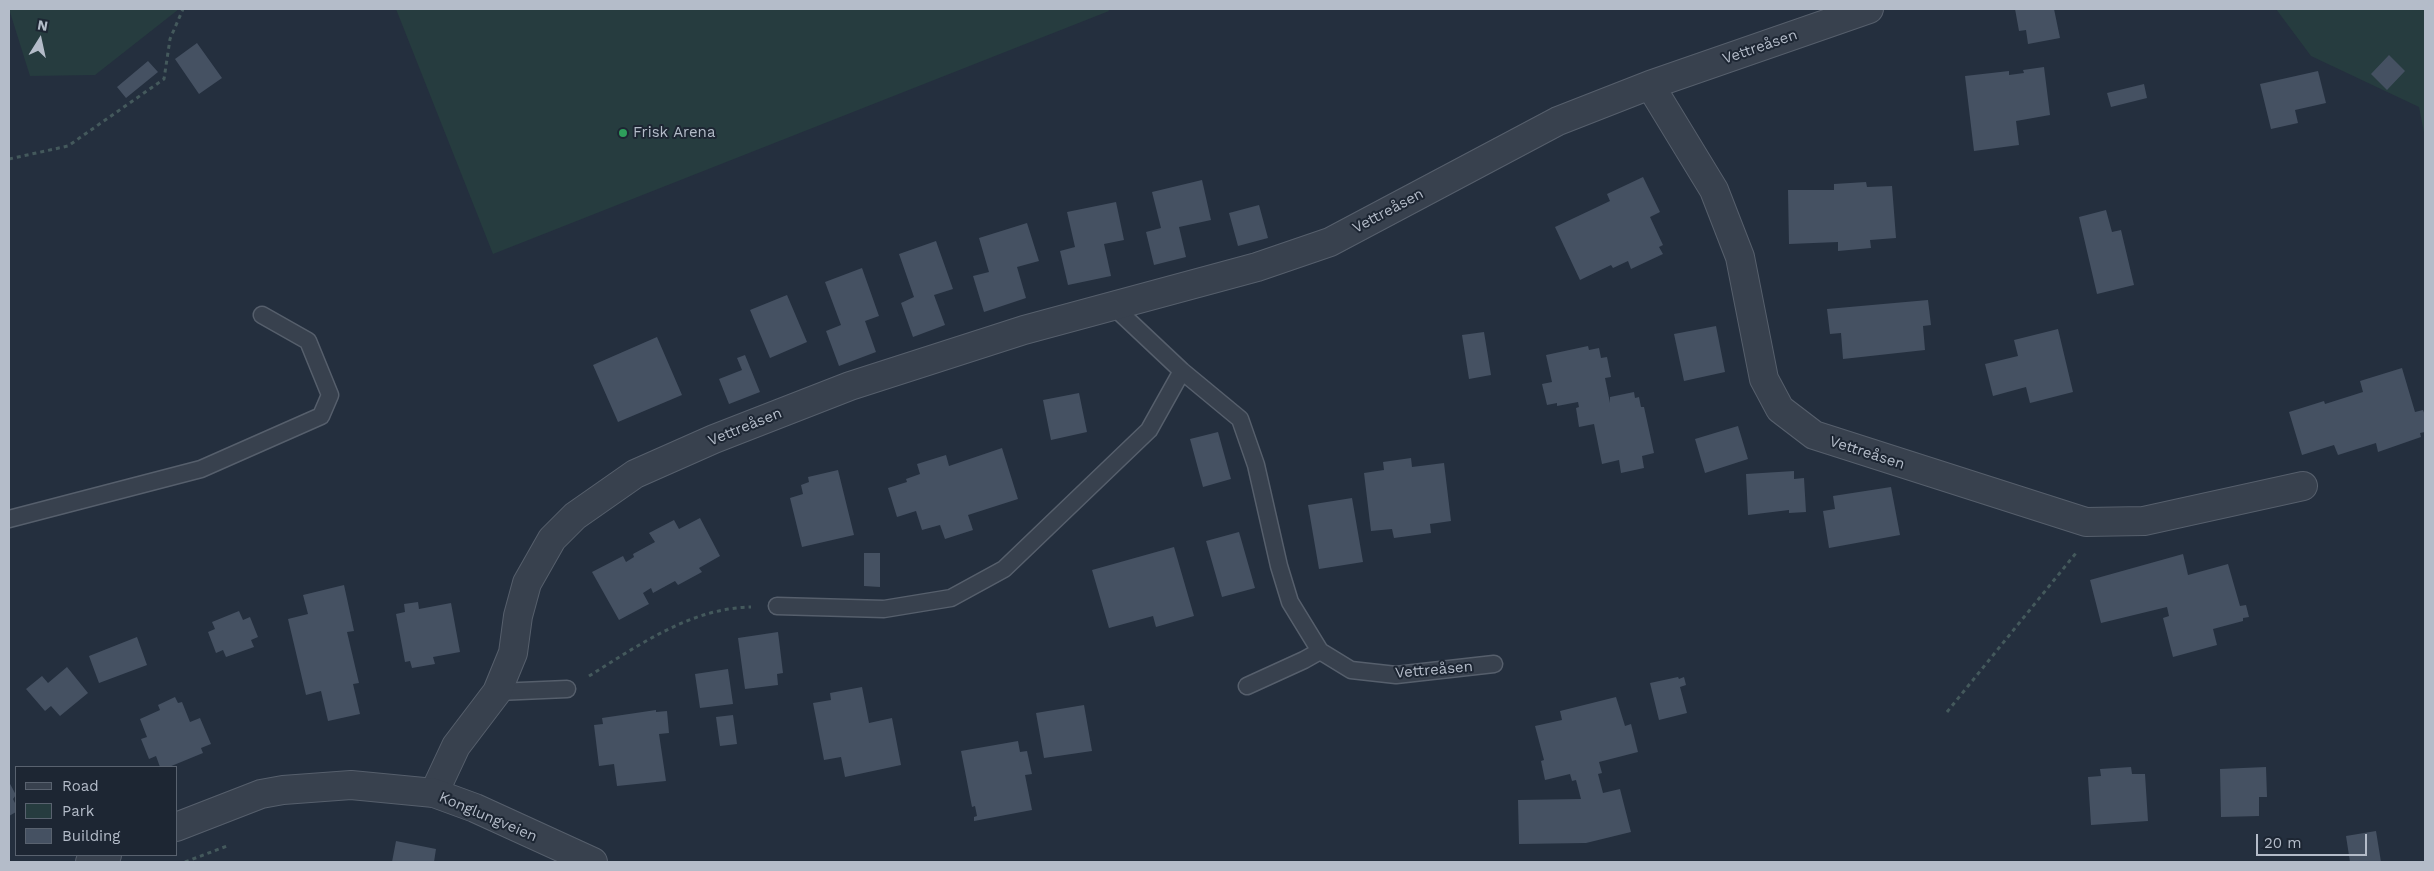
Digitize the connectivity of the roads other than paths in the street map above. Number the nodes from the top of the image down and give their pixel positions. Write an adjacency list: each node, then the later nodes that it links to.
1 (1869, 9): 2 (street, Vettreåsen)
2 (1650, 85): 3 (street, Vettreåsen); 6 (street, Vettreåsen)
3 (1114, 307): 5 (lane, Vettreåsen); 13 (street, Vettreåsen)
4 (262, 315): 7 (lane)
5 (1182, 372): 8 (lane); 9 (lane, Vettreåsen)
6 (2303, 486)
7 (9, 519)
8 (777, 606)
9 (1320, 651): 10 (lane, Vettreåsen); 11 (lane)
10 (1494, 664)
11 (1247, 686)
12 (567, 689): 13 (lane)
13 (497, 692): 14 (street, Vettreåsen)
14 (434, 793): 15 (street, Konglungveien); 18 (street, Konglungveien)
15 (178, 826)
16 (105, 856): 17 (street)
17 (90, 862)
18 (593, 862)

